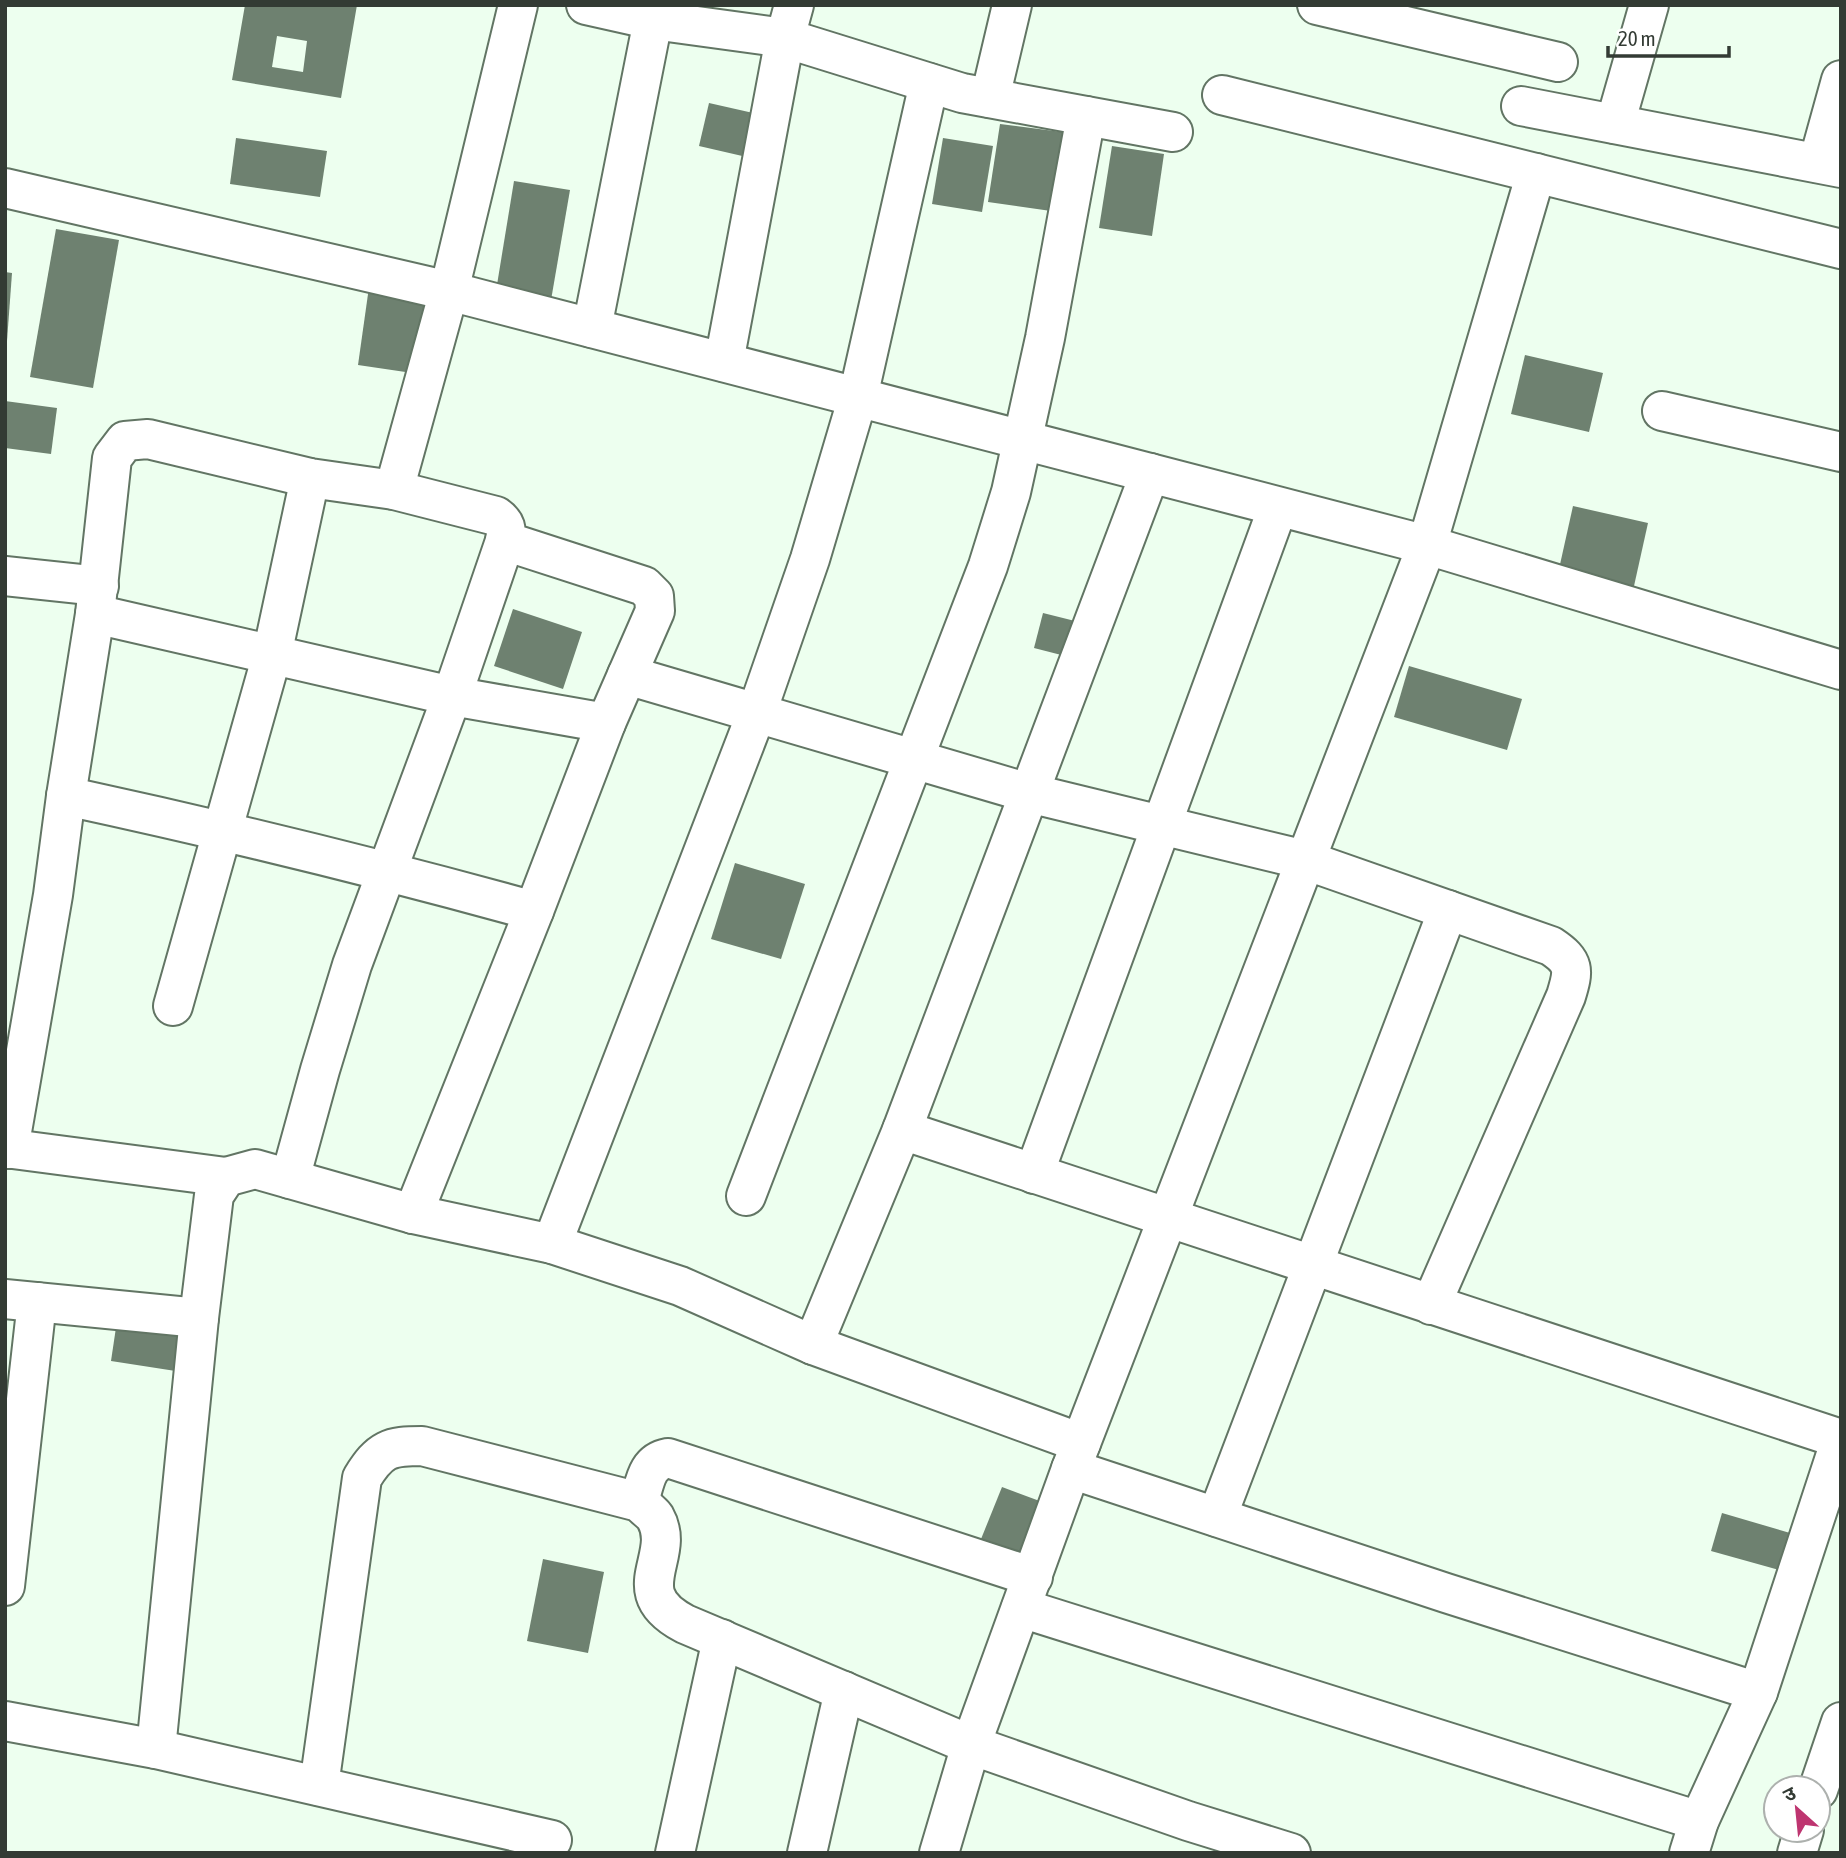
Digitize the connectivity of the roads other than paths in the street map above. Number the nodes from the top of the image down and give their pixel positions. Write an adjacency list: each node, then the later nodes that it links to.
1 (518, 5): 22 (street)
2 (586, 5): 6 (street)
3 (1012, 5): 13 (street)
4 (1317, 5): 7 (street)
5 (1649, 5): 16 (street)
6 (655, 13): 8 (street); 23 (street)
7 (1439, 19): 9 (street)
8 (789, 21): 11 (street); 24 (street)
9 (1558, 62)
10 (1841, 80): 18 (street)
11 (929, 83): 13 (street); 25 (street)
12 (1223, 95): 19 (street)
13 (990, 98): 15 (street)
14 (1521, 106): 16 (street)
15 (1086, 116): 17 (street); 27 (street)
16 (1615, 124): 18 (street)
17 (1172, 132)
18 (1829, 165)
19 (1536, 173): 21 (street); 34 (street)
20 (5, 188): 22 (street)
21 (1841, 249)
22 (449, 291): 23 (street); 31 (street)
23 (592, 328): 24 (street)
24 (724, 362): 25 (street)
25 (858, 397): 27 (street); 41 (street)
26 (1662, 411): 28 (street)
27 (1022, 440): 29 (street); 43 (street)
28 (1841, 452)
29 (1150, 473): 32 (street); 44 (street)
30 (310, 478): 31 (street); 36 (street); 37 (street)
31 (394, 490): 33 (street)
32 (1278, 507): 34 (street); 46 (street)
33 (505, 541): 39 (street); 40 (street)
34 (1427, 545): 38 (street); 48 (street)
35 (5, 576): 36 (street)
36 (97, 600): 37 (street); 45 (street)
37 (272, 655): 40 (street); 47 (street)
38 (1841, 670)
39 (627, 675): 41 (street); 42 (street)
40 (452, 696): 42 (street); 49 (street)
41 (757, 712): 43 (street); 61 (street)
42 (606, 723): 51 (street)
43 (915, 759): 44 (street); 58 (street)
44 (1029, 793): 46 (street); 53 (street)
45 (66, 796): 47 (street); 54 (street)
46 (1163, 825): 48 (street); 55 (street)
47 (223, 830): 49 (street); 52 (street)
48 (1305, 860): 50 (street); 60 (street)
49 (386, 870): 51 (street); 57 (street)
50 (1448, 910): 62 (street); 64 (street)
51 (534, 911): 59 (street)
52 (173, 1006)
53 (902, 1130): 55 (street); 66 (street)
54 (7, 1149): 56 (street)
55 (1034, 1174): 60 (street)
56 (226, 1177): 57 (street); 65 (street)
57 (290, 1179): 59 (street)
58 (746, 1196)
59 (413, 1213): 61 (street)
60 (1168, 1218): 62 (street); 68 (street)
61 (552, 1244): 66 (street)
62 (1312, 1266): 64 (street); 70 (street)
63 (21, 1300): 65 (street); 71 (street)
64 (1431, 1304): 67 (street)
65 (199, 1318): 79 (street)
66 (813, 1345): 68 (street)
67 (1839, 1451): 75 (street)
68 (1076, 1456): 70 (street); 72 (street)
69 (639, 1502): 72 (street); 73 (street); 81 (street)
70 (1217, 1517): 75 (street)
71 (5, 1586)
72 (1027, 1593): 78 (street); 82 (street)
73 (722, 1639): 74 (street); 84 (street)
74 (844, 1692): 78 (street); 85 (street)
75 (1758, 1692): 82 (street)
76 (5, 1721): 79 (street)
77 (1841, 1722): 80 (street)
78 (971, 1745): 86 (street); 87 (street)
79 (156, 1749): 81 (street)
80 (1823, 1774)
81 (318, 1786): 83 (street)
82 (1694, 1837)
83 (552, 1840)
84 (676, 1853)
85 (807, 1853)
86 (939, 1853)
87 (1292, 1853)

